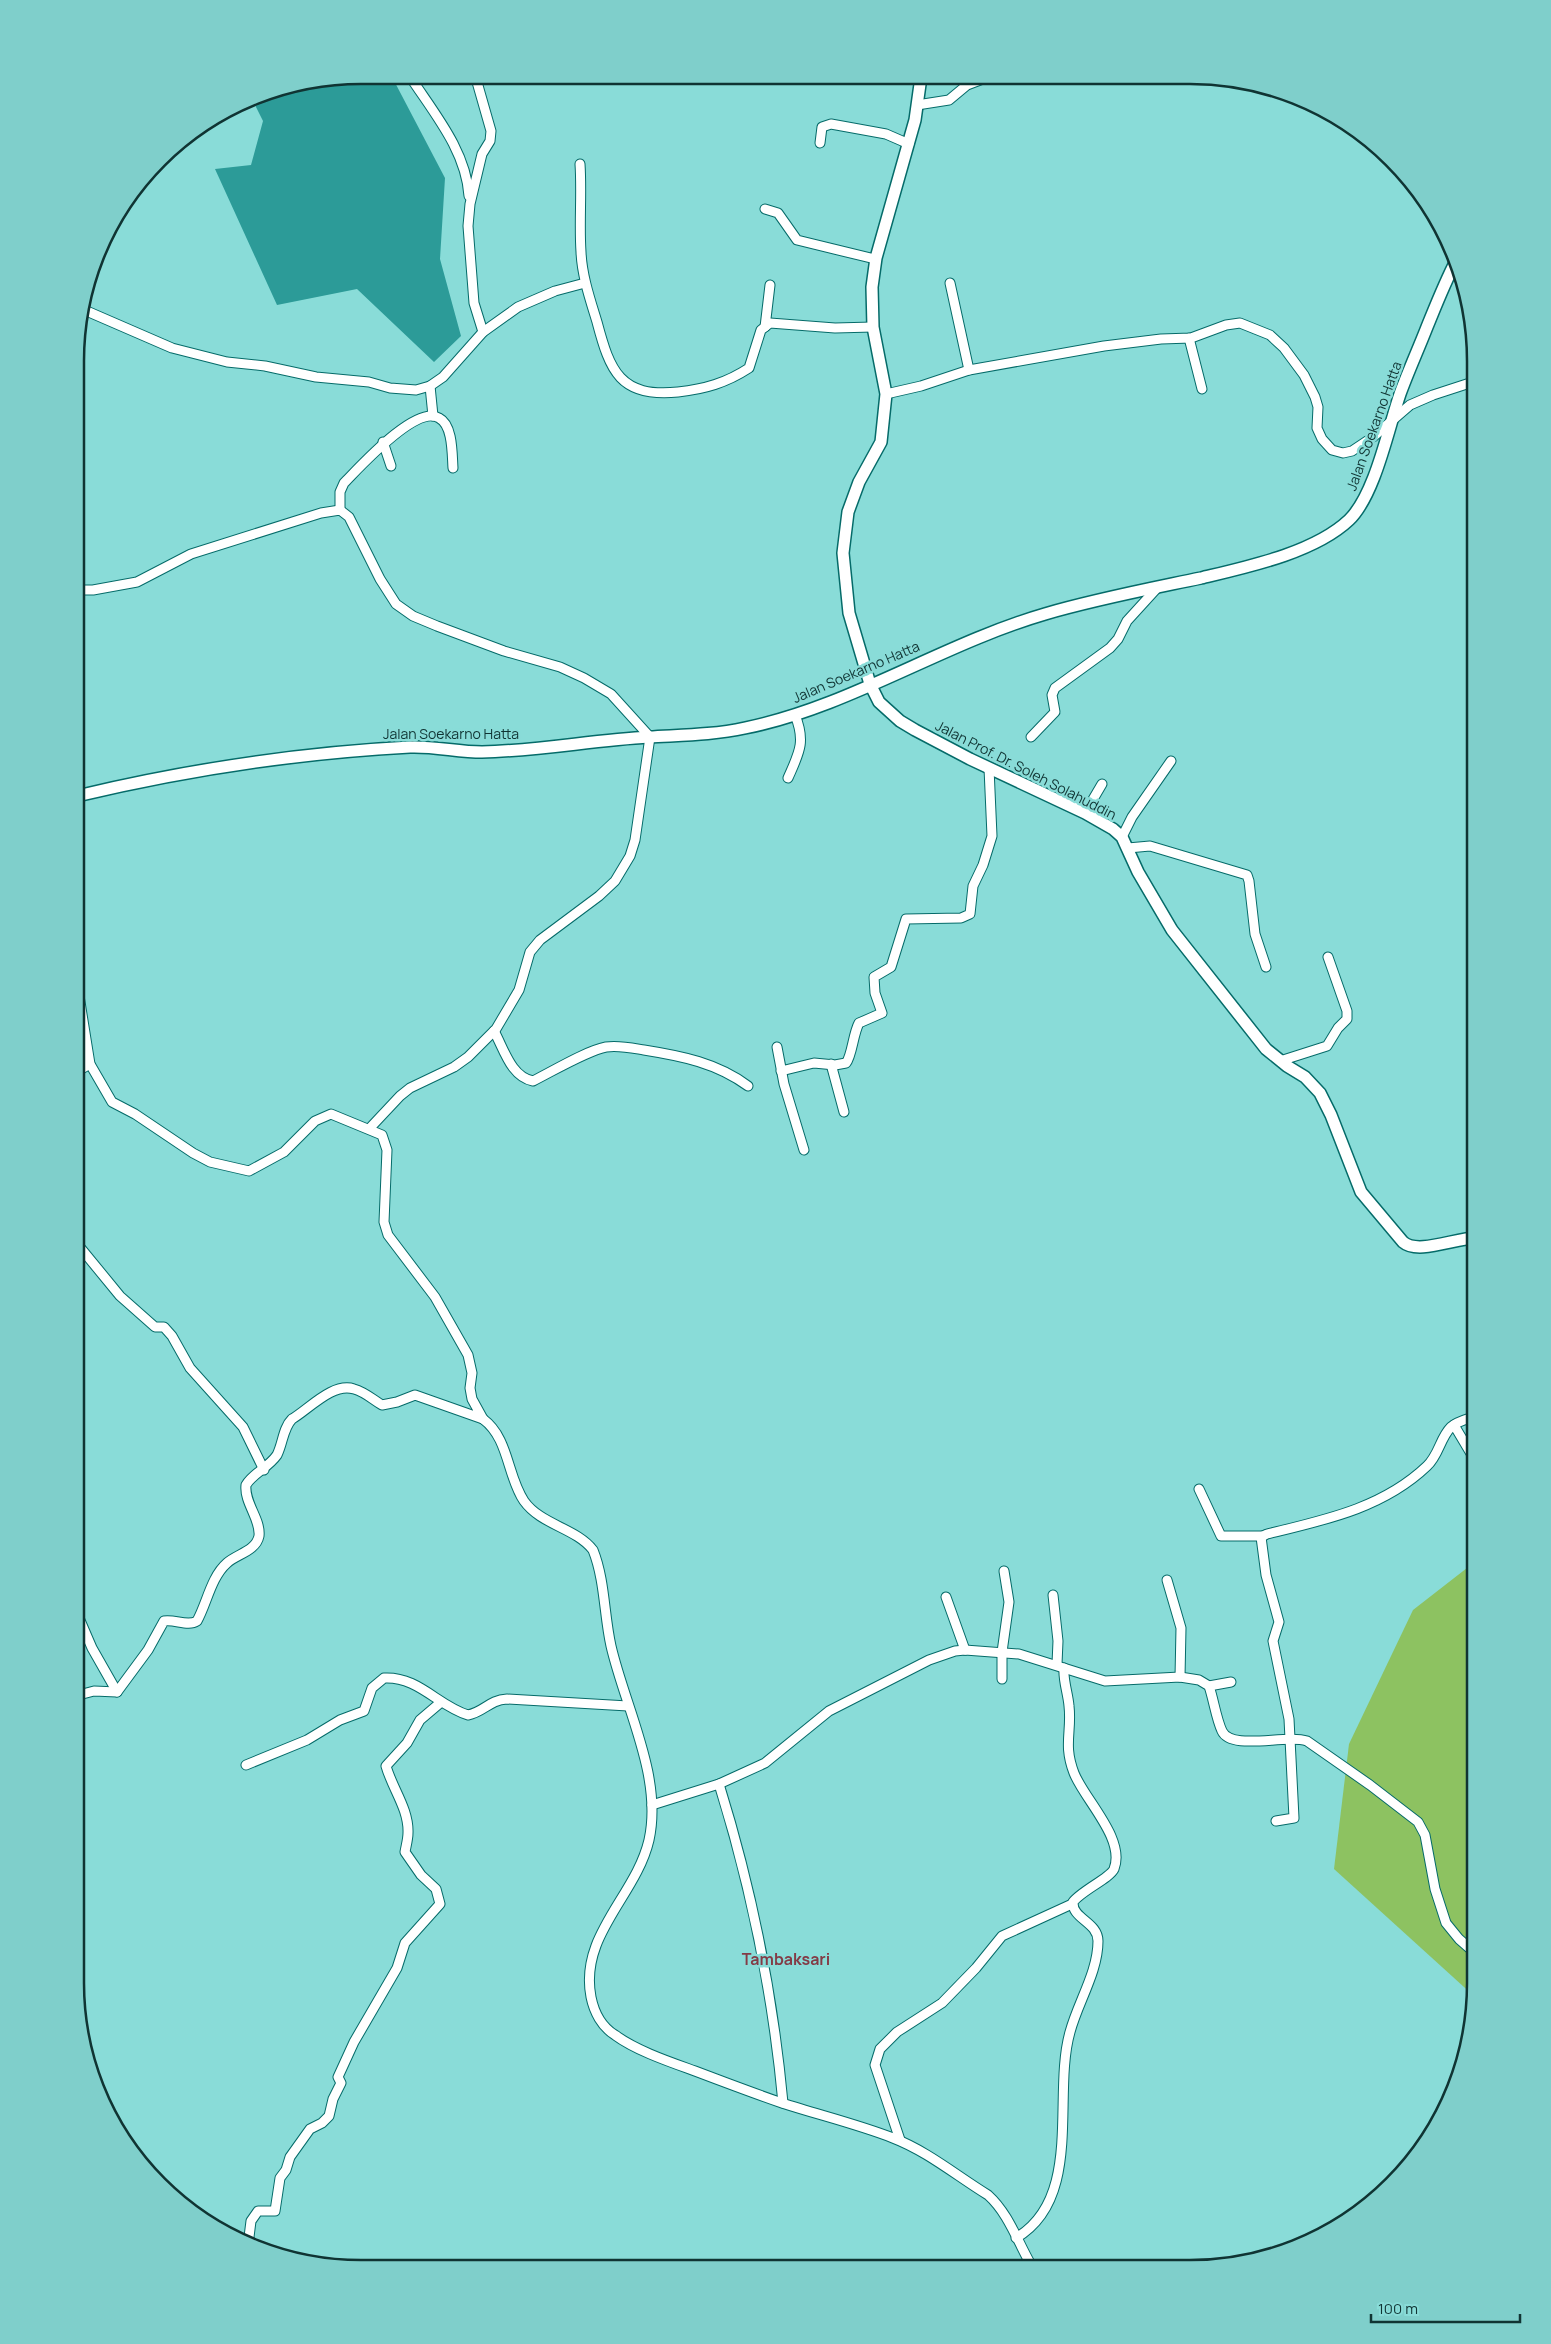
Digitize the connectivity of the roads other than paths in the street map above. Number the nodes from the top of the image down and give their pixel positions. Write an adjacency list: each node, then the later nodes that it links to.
1 (415, 84): 9 (street)
2 (477, 84): 9 (street)
3 (921, 84): 5 (street, Jalan Prof. Dr. Soleh Solahuddin)
4 (970, 84): 5 (street)
5 (917, 105): 7 (street, Jalan Prof. Dr. Soleh Solahuddin)
6 (820, 143): 7 (street)
7 (909, 144): 11 (street, Jalan Prof. Dr. Soleh Solahuddin)
8 (580, 164): 13 (street)
9 (470, 204): 19 (street)
10 (766, 209): 11 (street)
11 (875, 259): 18 (street, Jalan Prof. Dr. Soleh Solahuddin)
12 (1452, 270): 27 (street, Jalan Soekarno Hatta)
13 (585, 283): 17 (street); 19 (street)
14 (950, 283): 21 (street)
15 (770, 285): 17 (street)
16 (88, 312): 23 (street)
17 (765, 327): 18 (street)
18 (873, 327): 25 (street, Jalan Prof. Dr. Soleh Solahuddin)
19 (483, 332): 23 (street)
20 (1189, 338): 21 (street); 24 (street); 27 (street)
21 (969, 370): 25 (street)
22 (1467, 384): 27 (street)
23 (430, 386): 26 (street)
24 (1202, 389)
25 (886, 394): 34 (street, Jalan Prof. Dr. Soleh Solahuddin)
26 (433, 416): 28 (street); 30 (street)
27 (1392, 420): 32 (street, Jalan Soekarno Hatta)
28 (383, 442): 29 (street); 31 (street)
29 (391, 466)
30 (454, 468)
31 (340, 510): 33 (street); 36 (street)
32 (1158, 587): 34 (street, Jalan Soekarno Hatta); 37 (street)
33 (84, 590)
34 (870, 684): 35 (street, Jalan Soekarno Hatta); 39 (street, Jalan Prof. Dr. Soleh Solahuddin)
35 (795, 715): 36 (street, Jalan Soekarno Hatta); 40 (street)
36 (650, 737): 42 (street, Jalan Soekarno Hatta); 49 (street)
37 (1031, 738)
38 (1171, 761): 44 (street)
39 (989, 768): 43 (street, Jalan Prof. Dr. Soleh Solahuddin); 53 (street)
40 (788, 778)
41 (1102, 784): 43 (street)
42 (84, 795)
43 (1085, 812): 44 (street, Jalan Prof. Dr. Soleh Solahuddin)
44 (1122, 837): 45 (street, Jalan Prof. Dr. Soleh Solahuddin)
45 (1128, 848): 47 (street); 51 (street, Jalan Prof. Dr. Soleh Solahuddin)
46 (1328, 957): 51 (street)
47 (1266, 967)
48 (84, 1027): 52 (street)
49 (494, 1031): 56 (street); 58 (street)
50 (777, 1047): 55 (street)
51 (1280, 1061): 60 (street, Jalan Prof. Dr. Soleh Solahuddin)
52 (90, 1064): 54 (street); 58 (street)
53 (831, 1064): 55 (street); 57 (street)
54 (84, 1067)
55 (781, 1070): 59 (street)
56 (748, 1086)
57 (844, 1112)
58 (369, 1129): 62 (street)
59 (804, 1150)
60 (1467, 1239)
61 (84, 1253): 66 (street)
62 (483, 1419): 66 (street); 84 (street)
63 (1467, 1420): 64 (street)
64 (1454, 1425): 65 (street); 68 (street)
65 (1467, 1447)
66 (264, 1470): 81 (street)
67 (1199, 1489): 68 (street)
68 (1263, 1536): 85 (street)
69 (1004, 1571): 75 (street)
70 (1167, 1580): 77 (street)
71 (1053, 1595): 76 (street)
72 (946, 1597): 74 (street)
73 (84, 1630): 81 (street)
74 (965, 1650): 75 (street); 87 (street)
75 (1002, 1652): 76 (street); 78 (street)
76 (1061, 1666): 77 (street); 90 (street)
77 (1180, 1677): 80 (street)
78 (1002, 1679)
79 (1231, 1682): 80 (street)
80 (1209, 1686): 85 (street)
81 (117, 1692): 82 (street)
82 (84, 1694)
83 (440, 1703): 84 (street); 86 (street); 94 (street)
84 (628, 1706): 88 (street)
85 (1290, 1738): 89 (street); 91 (street)
86 (246, 1765)
87 (719, 1784): 88 (street); 92 (street)
88 (652, 1805): 92 (street)
89 (1276, 1821)
90 (1072, 1904): 93 (street); 95 (street)
91 (1467, 1946)
92 (783, 2103): 93 (street)
93 (900, 2140): 95 (street)
94 (249, 2237)
95 (1016, 2238): 96 (street)
96 (1028, 2260)

